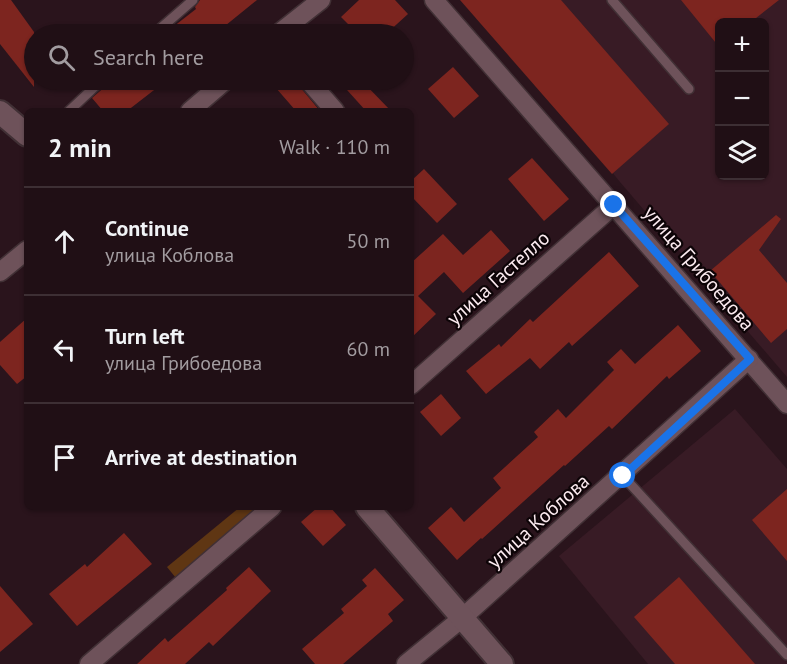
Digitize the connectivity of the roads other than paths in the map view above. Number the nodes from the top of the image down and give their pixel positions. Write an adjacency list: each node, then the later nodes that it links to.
1 (193, 0): 5 (lane)
2 (321, 0): 6 (street)
3 (434, 0): 16 (street, улица Грибоедова)
4 (612, 0): 7 (lane)
5 (165, 24)
6 (291, 24)
7 (689, 89)
8 (91, 90): 11 (lane)
9 (214, 90): 12 (street)
10 (317, 90): 13 (street)
11 (72, 108)
12 (193, 108)
13 (332, 108)
14 (0, 112): 15 (street)
15 (24, 132)
16 (614, 205): 19 (street, улица Грибоедова); 20 (street, улица Гастелло)
17 (24, 252): 18 (street)
18 (0, 272)
19 (750, 359): 21 (street, улица Грибоедова); 22 (street, улица Коблова)
20 (414, 382)
21 (787, 404)
22 (623, 476): 25 (street, улица Коблова); 26 (lane)
23 (269, 510): 27 (street)
24 (370, 510): 25 (street)
25 (461, 619): 28 (street, улица Коблова); 29 (street)
26 (787, 655)
27 (89, 664)
28 (406, 664)
29 (501, 664)

